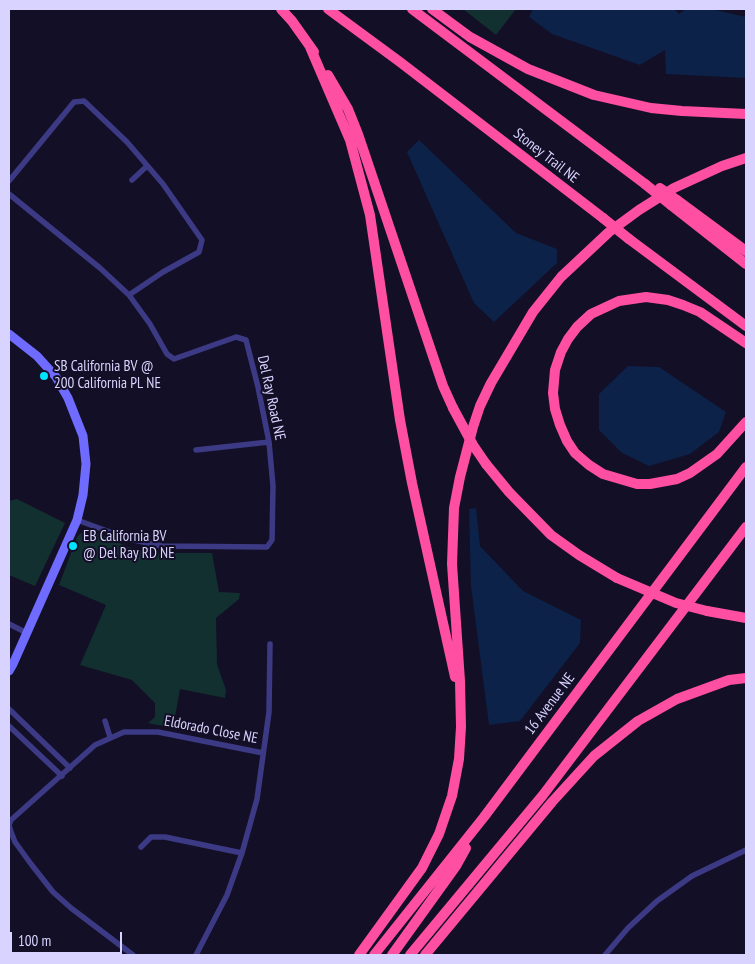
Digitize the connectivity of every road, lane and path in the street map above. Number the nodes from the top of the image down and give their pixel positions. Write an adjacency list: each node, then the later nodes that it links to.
1 (281, 9): 5 (highway)
2 (328, 9): 16 (highway, Stoney Trail NE, bridge)
3 (412, 9): 12 (highway, bridge)
4 (432, 9): 6 (highway)
5 (310, 47): 25 (highway, bridge); 34 (highway)
6 (746, 114)
7 (746, 158): 34 (highway)
8 (147, 166): 9 (street); 10 (street); 15 (street)
9 (132, 180)
10 (9, 181)
11 (9, 194): 15 (street, Del Ray Road NE)
12 (674, 202): 13 (highway); 14 (highway)
13 (746, 251)
14 (746, 264)
15 (129, 295): 20 (street, Del Ray Road NE)
16 (746, 326)
17 (9, 335): 23 (street)
18 (746, 343): 19 (highway)
19 (746, 422)
20 (269, 442): 21 (street); 23 (street, Del Ray Road NE)
21 (196, 450)
22 (746, 467): 39 (highway, 16 Avenue NE)
23 (77, 520): 27 (street)
24 (746, 527): 49 (highway)
25 (746, 618)
26 (9, 624): 27 (street)
27 (27, 632): 29 (street)
28 (270, 644): 36 (street)
29 (9, 671)
30 (746, 678): 50 (highway)
31 (9, 709): 37 (street)
32 (105, 721): 35 (street)
33 (9, 726): 38 (street)
34 (461, 727): 46 (highway)
35 (110, 737): 36 (street, Eldorado Close NE); 37 (street, Eldorado Close NE)
36 (264, 753): 43 (street, Eldorado Close NE)
37 (70, 768): 38 (street, Eldorado Close NE)
38 (62, 776): 40 (street, Eldorado Close NE)
39 (484, 816): 47 (highway, 16 Avenue NE); 48 (highway)
40 (9, 825): 44 (street, Eldorado Close NE)
41 (141, 846): 43 (street)
42 (746, 850): 51 (street)
43 (242, 853): 45 (street, Eldorado Close NE)
44 (133, 955)
45 (196, 955)
46 (359, 955)
47 (374, 955)
48 (392, 955)
49 (410, 955)
50 (425, 955)
51 (604, 955)

